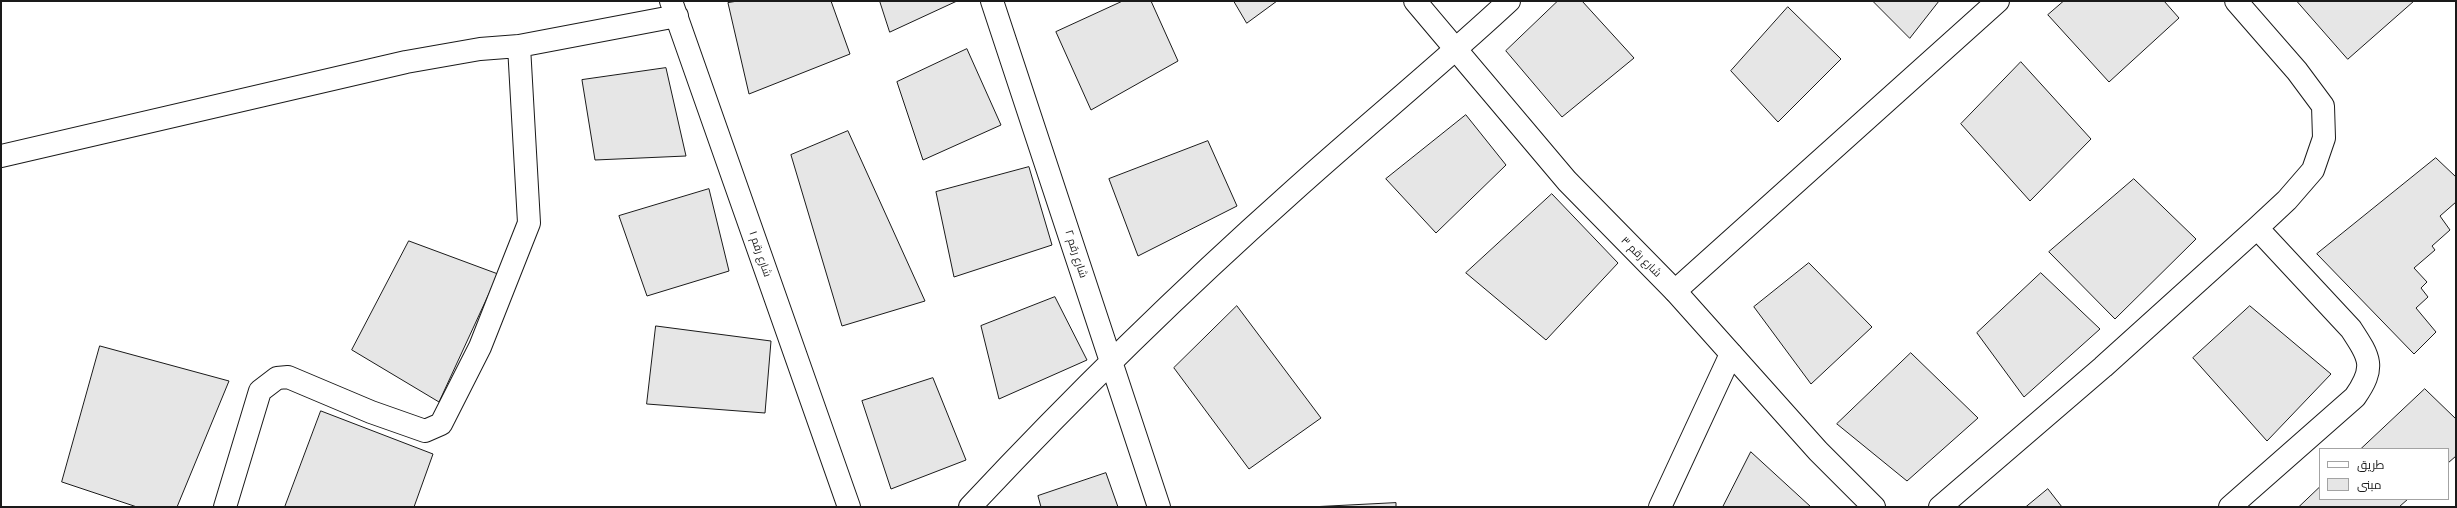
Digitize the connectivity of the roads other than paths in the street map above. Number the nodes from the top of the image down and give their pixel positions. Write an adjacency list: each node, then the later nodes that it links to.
1 (992, 1): 13 (street, شارع رقم ٢)
2 (1415, 1): 8 (street, شارع رقم ٣)
3 (1508, 1): 8 (street)
4 (1998, 1): 11 (street)
5 (2236, 1): 10 (street)
6 (674, 8): 7 (street); 15 (street, شارع رقم ١)
7 (519, 46): 9 (street); 14 (street)
8 (1456, 50): 11 (street, شارع رقم ٣); 13 (street)
9 (1, 156)
10 (2258, 228): 20 (street); 21 (street)
11 (1675, 292): 12 (street, شارع رقم ٣)
12 (1731, 354): 18 (street); 19 (street, شارع رقم ٣)
13 (1112, 361): 16 (street); 17 (street, شارع رقم ٢)
14 (225, 507)
15 (849, 507)
16 (970, 507)
17 (1159, 507)
18 (1660, 507)
19 (1874, 507)
20 (1940, 507)
21 (2230, 507)

